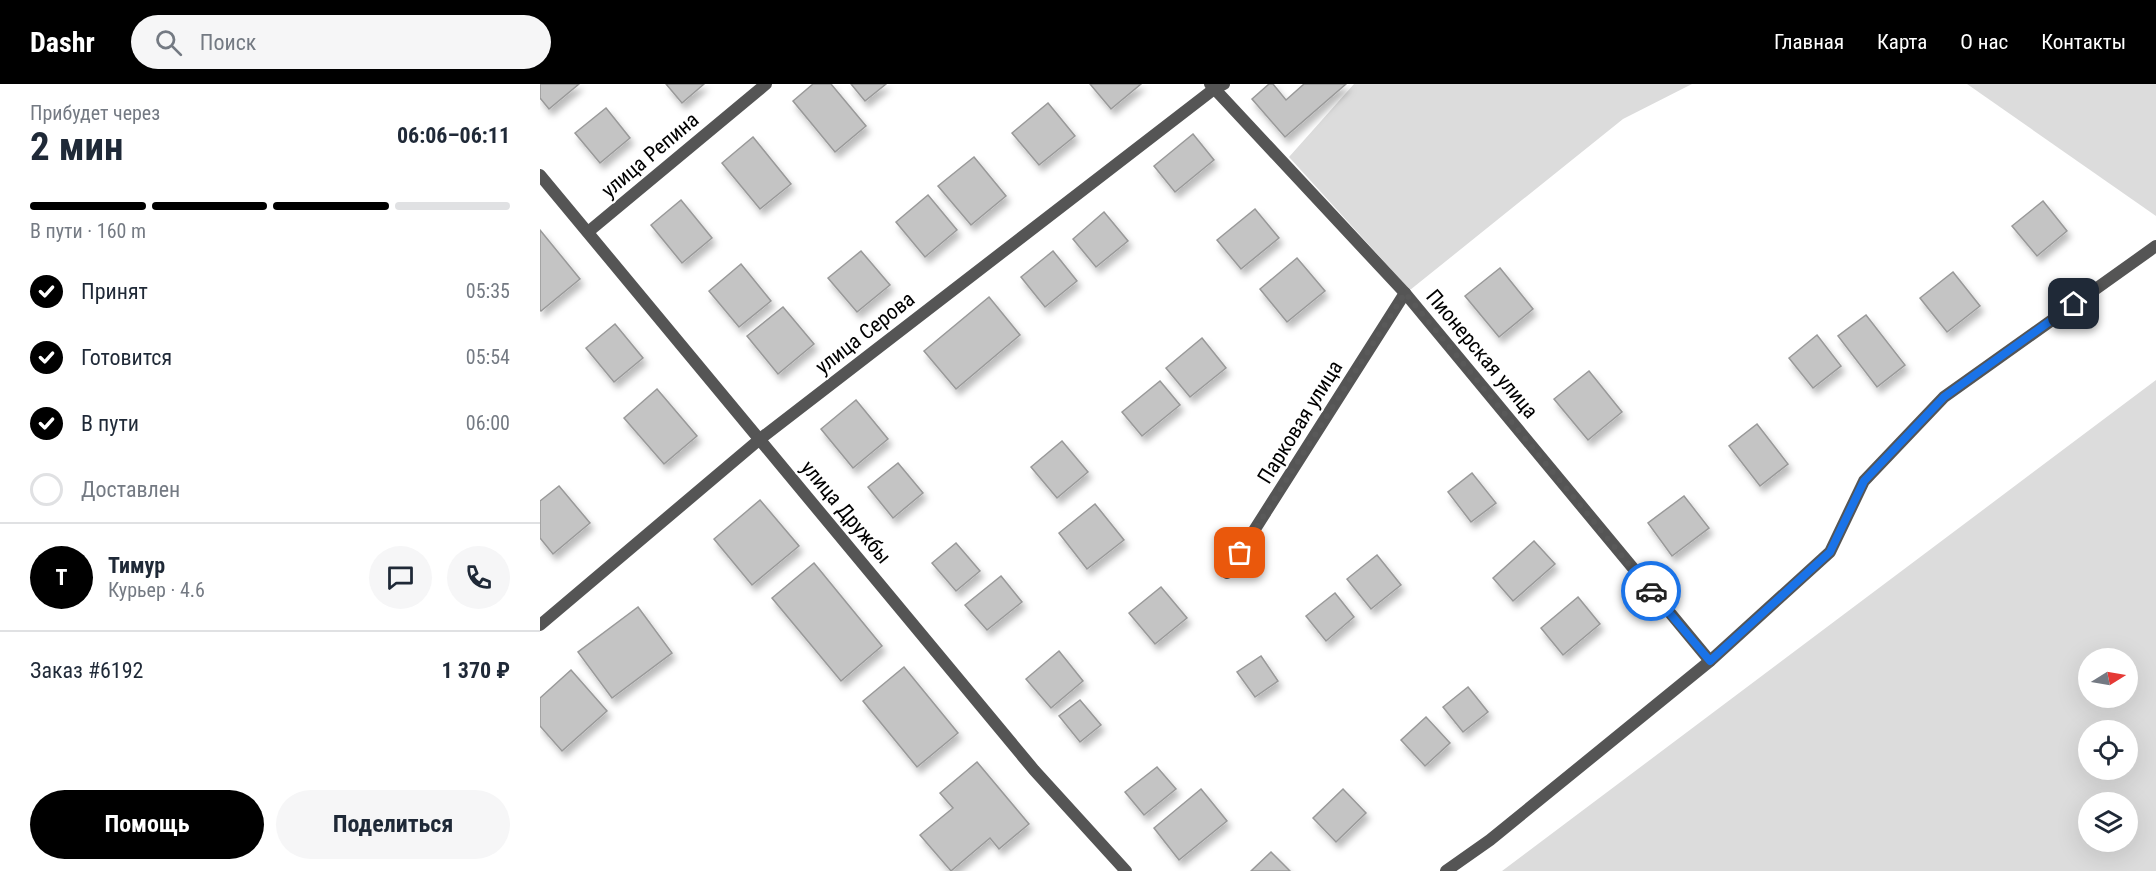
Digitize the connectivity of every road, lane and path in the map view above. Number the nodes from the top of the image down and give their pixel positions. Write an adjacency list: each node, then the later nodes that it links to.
1 (766, 84): 4 (street, улица Репина)
2 (1216, 86): 6 (street, Пионерская улица); 7 (street, улица Серова)
3 (540, 175): 4 (street, улица Дружбы)
4 (588, 232): 7 (street, улица Дружбы)
5 (2156, 246): 10 (street)
6 (1405, 293): 8 (street, Парковая улица); 10 (street, Пионерская улица)
7 (760, 439): 9 (street, улица Серова); 11 (street, улица Дружбы)
8 (1227, 573)
9 (540, 626)
10 (1710, 661): 12 (street)
11 (1126, 871)
12 (1446, 871)

